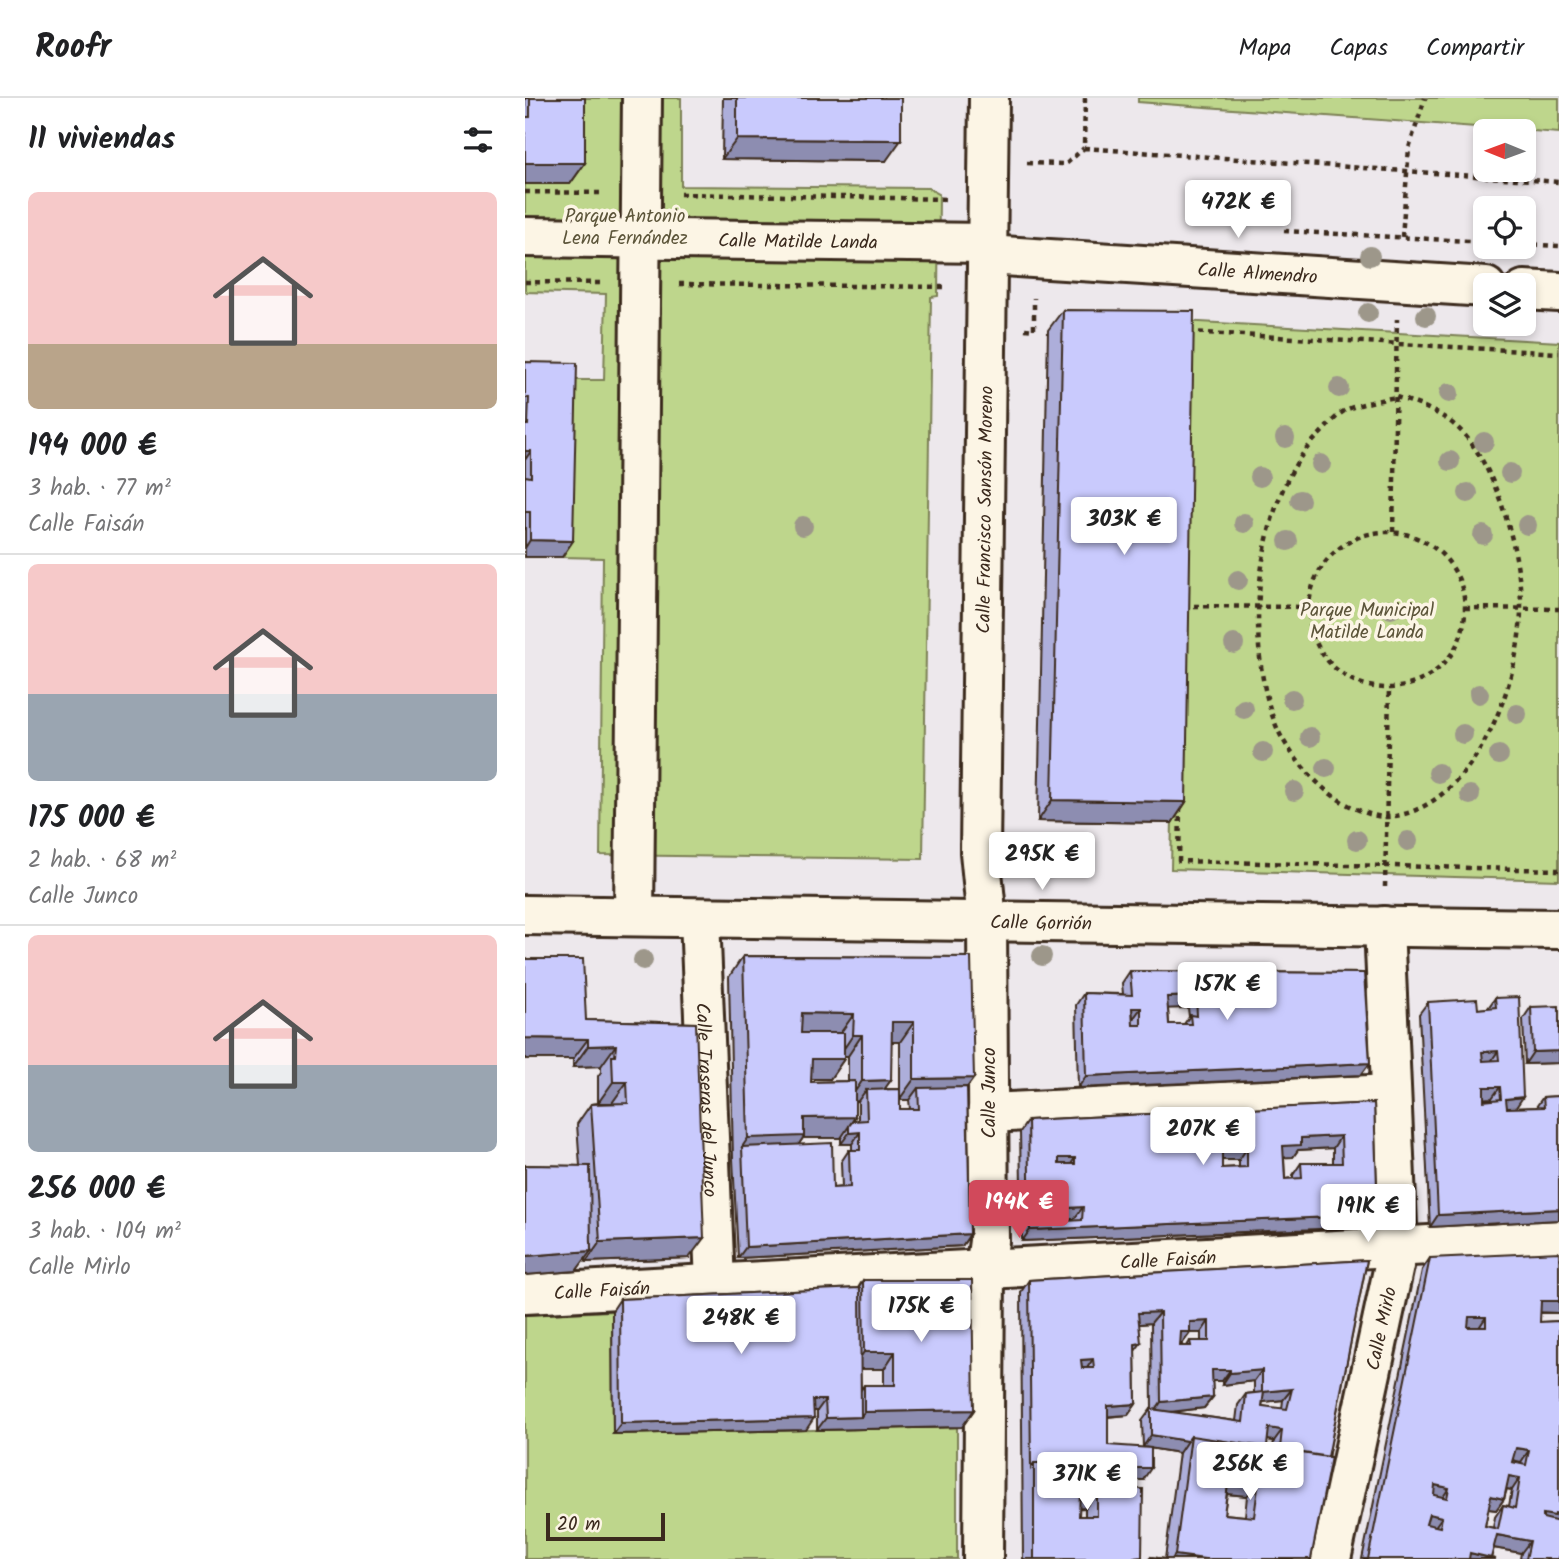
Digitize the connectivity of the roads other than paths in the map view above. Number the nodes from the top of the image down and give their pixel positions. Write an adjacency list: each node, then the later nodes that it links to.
1 (642, 98): 4 (street)
2 (989, 98): 5 (street, Calle Francisco Sansón Moreno)
3 (525, 237): 4 (street, Calle Matilde Landa)
4 (641, 239): 5 (street, Calle Matilde Landa); 10 (street)
5 (987, 262): 6 (street, Calle Almendro); 12 (street, Calle Francisco Sansón Moreno)
6 (1473, 286)
7 (1536, 291): 8 (street)
8 (1559, 292)
9 (525, 915): 10 (street, Calle Gorrión)
10 (634, 916): 11 (street, Calle Gorrión)
11 (701, 918): 12 (street, Calle Gorrión); 20 (street, Calle Traseras del Junco)
12 (987, 921): 13 (street, Calle Gorrión); 16 (street, Calle Junco)
13 (1384, 926): 14 (street, Calle Gorrión); 15 (street, Calle Mirlo)
14 (1559, 929)
15 (1391, 1094): 16 (street); 18 (street, Calle Mirlo)
16 (987, 1113): 19 (street, Calle Junco)
17 (1559, 1238): 18 (street, Calle Faisán)
18 (1398, 1247): 19 (street, Calle Faisán); 23 (street, Calle Mirlo)
19 (985, 1270): 20 (street, Calle Faisán); 22 (street, Calle Junco)
20 (715, 1284): 21 (street, Calle Faisán)
21 (525, 1294)
22 (983, 1559)
23 (1331, 1559)

